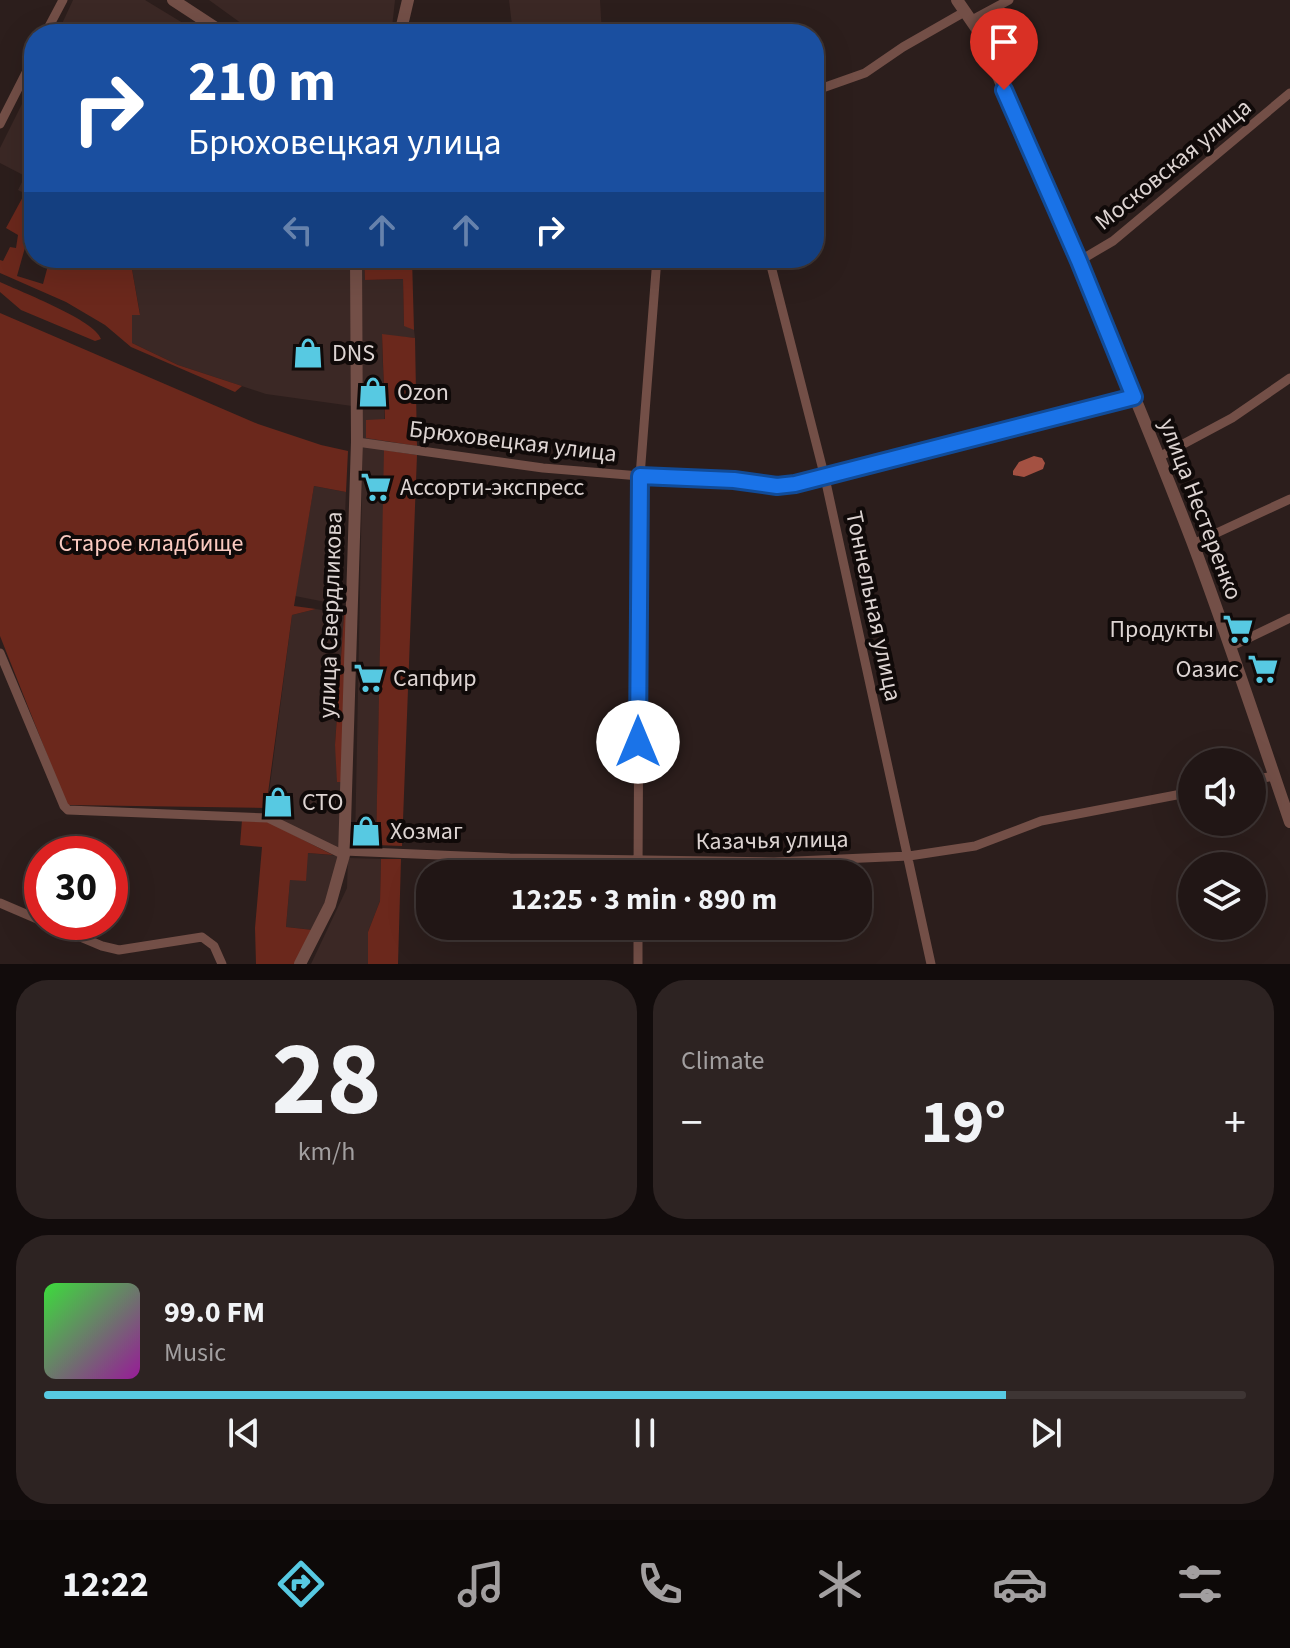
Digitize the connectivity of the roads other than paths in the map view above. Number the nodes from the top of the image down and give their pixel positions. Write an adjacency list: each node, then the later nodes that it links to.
1 (63, 0): 7 (street)
2 (173, 0): 8 (street)
3 (408, 0): 9 (street)
4 (957, 0): 6 (street, улица Нестеренко)
5 (1009, 0): 6 (street)
6 (969, 16): 11 (street); 14 (street, улица Нестеренко)
7 (50, 24)
8 (210, 24)
9 (402, 24)
10 (24, 77): 13 (street)
11 (824, 87)
12 (1290, 93): 14 (street, Московская улица)
13 (0, 124)
14 (1079, 261): 19 (street, улица Нестеренко)
15 (356, 268): 20 (street, улица Свердликова)
16 (656, 268): 22 (street)
17 (772, 268): 23 (street, Тоннельная улица)
18 (1290, 378): 21 (street)
19 (1134, 397): 21 (street, улица Нестеренко); 23 (street, Брюховецкая улица)
20 (357, 442): 22 (street, Брюховецкая улица); 33 (street, улица Свердликова)
21 (1159, 457): 25 (street, улица Нестеренко)
22 (640, 476): 23 (street, Брюховецкая улица); 35 (street)
23 (825, 478): 34 (street, Тоннельная улица)
24 (1290, 499): 25 (street)
25 (1193, 544): 27 (street, улица Нестеренко)
26 (1290, 618): 27 (street)
27 (1230, 647): 29 (street, улица Нестеренко)
28 (0, 653): 33 (street)
29 (1274, 776): 30 (street); 32 (street, улица Нестеренко)
30 (1266, 777)
31 (1178, 795): 34 (street, Казачья улица)
32 (1290, 822)
33 (344, 853): 35 (street, Казачья улица); 42 (street, улица Свердликова)
34 (909, 856): 36 (street, Казачья улица); 44 (street, Тоннельная улица)
35 (638, 860)
36 (819, 860)
37 (0, 903): 38 (street)
38 (24, 913)
39 (88, 940): 41 (street)
40 (638, 940): 43 (street)
41 (222, 964)
42 (300, 964)
43 (638, 964)
44 (931, 964)

